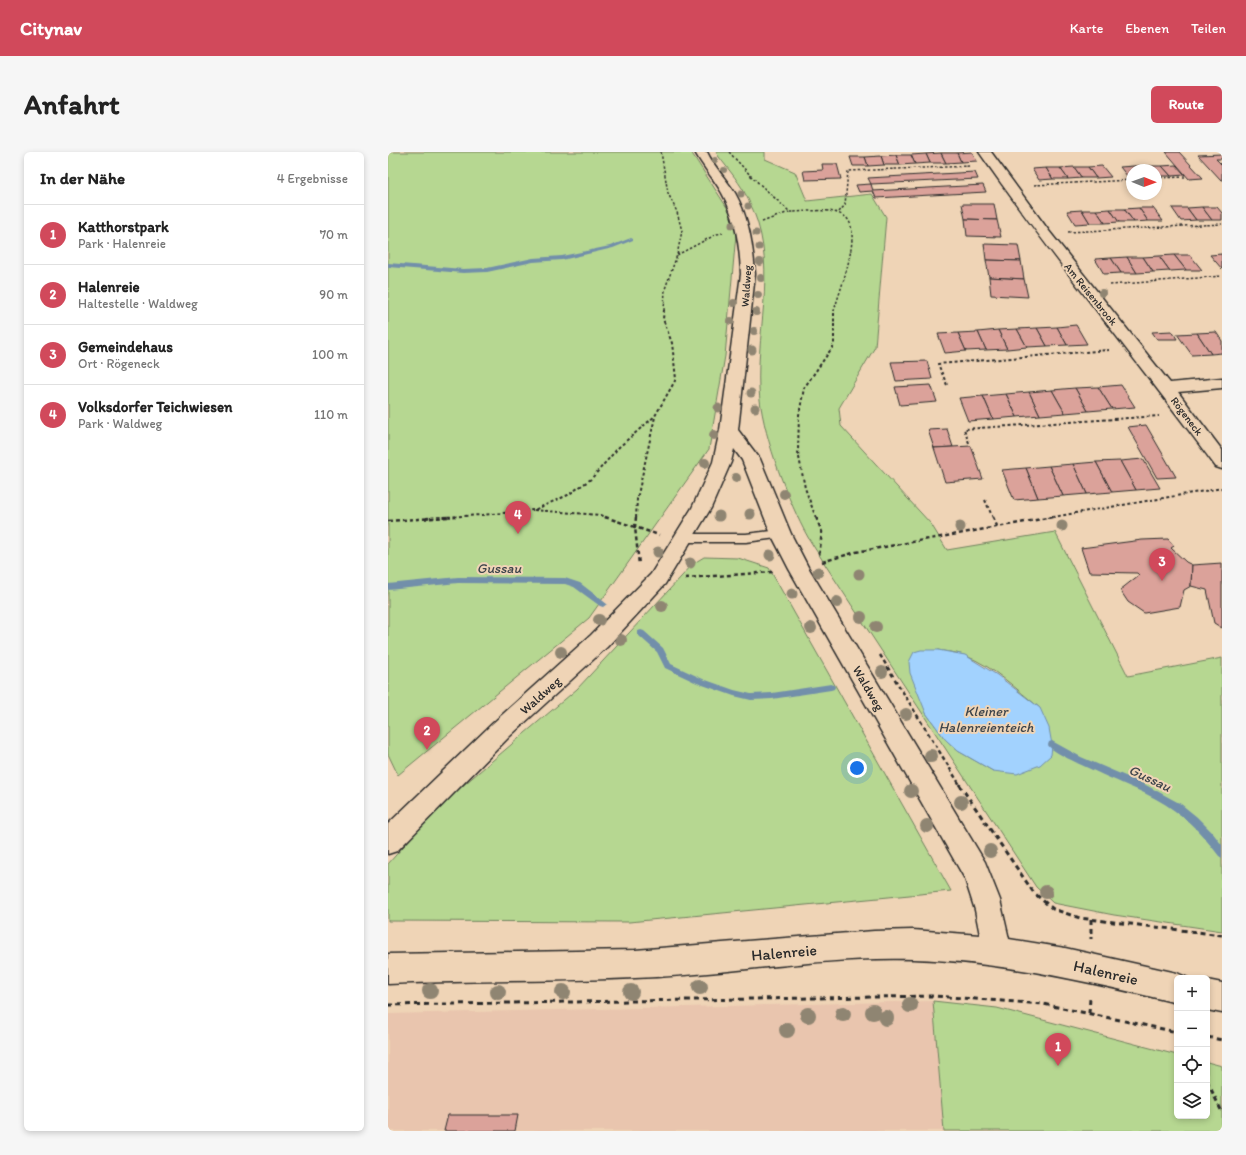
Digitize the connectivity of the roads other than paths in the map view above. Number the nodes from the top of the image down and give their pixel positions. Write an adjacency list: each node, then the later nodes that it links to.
1 (701, 152): 5 (main road, Waldweg)
2 (985, 152): 4 (main road, Am Reisenbrook)
3 (1222, 383): 4 (main road)
4 (1166, 388): 6 (main road, Rögeneck)
5 (729, 430): 7 (main road, Waldweg); 8 (main road, Waldweg)
6 (1222, 463)
7 (781, 534): 8 (lane); 10 (main road, Waldweg)
8 (684, 538): 9 (main road, Waldweg)
9 (388, 842)
10 (996, 951): 11 (main road, Halenreie); 12 (main road, Halenreie)
11 (388, 969)
12 (1174, 987)
13 (1210, 996): 14 (main road)
14 (1222, 998)

